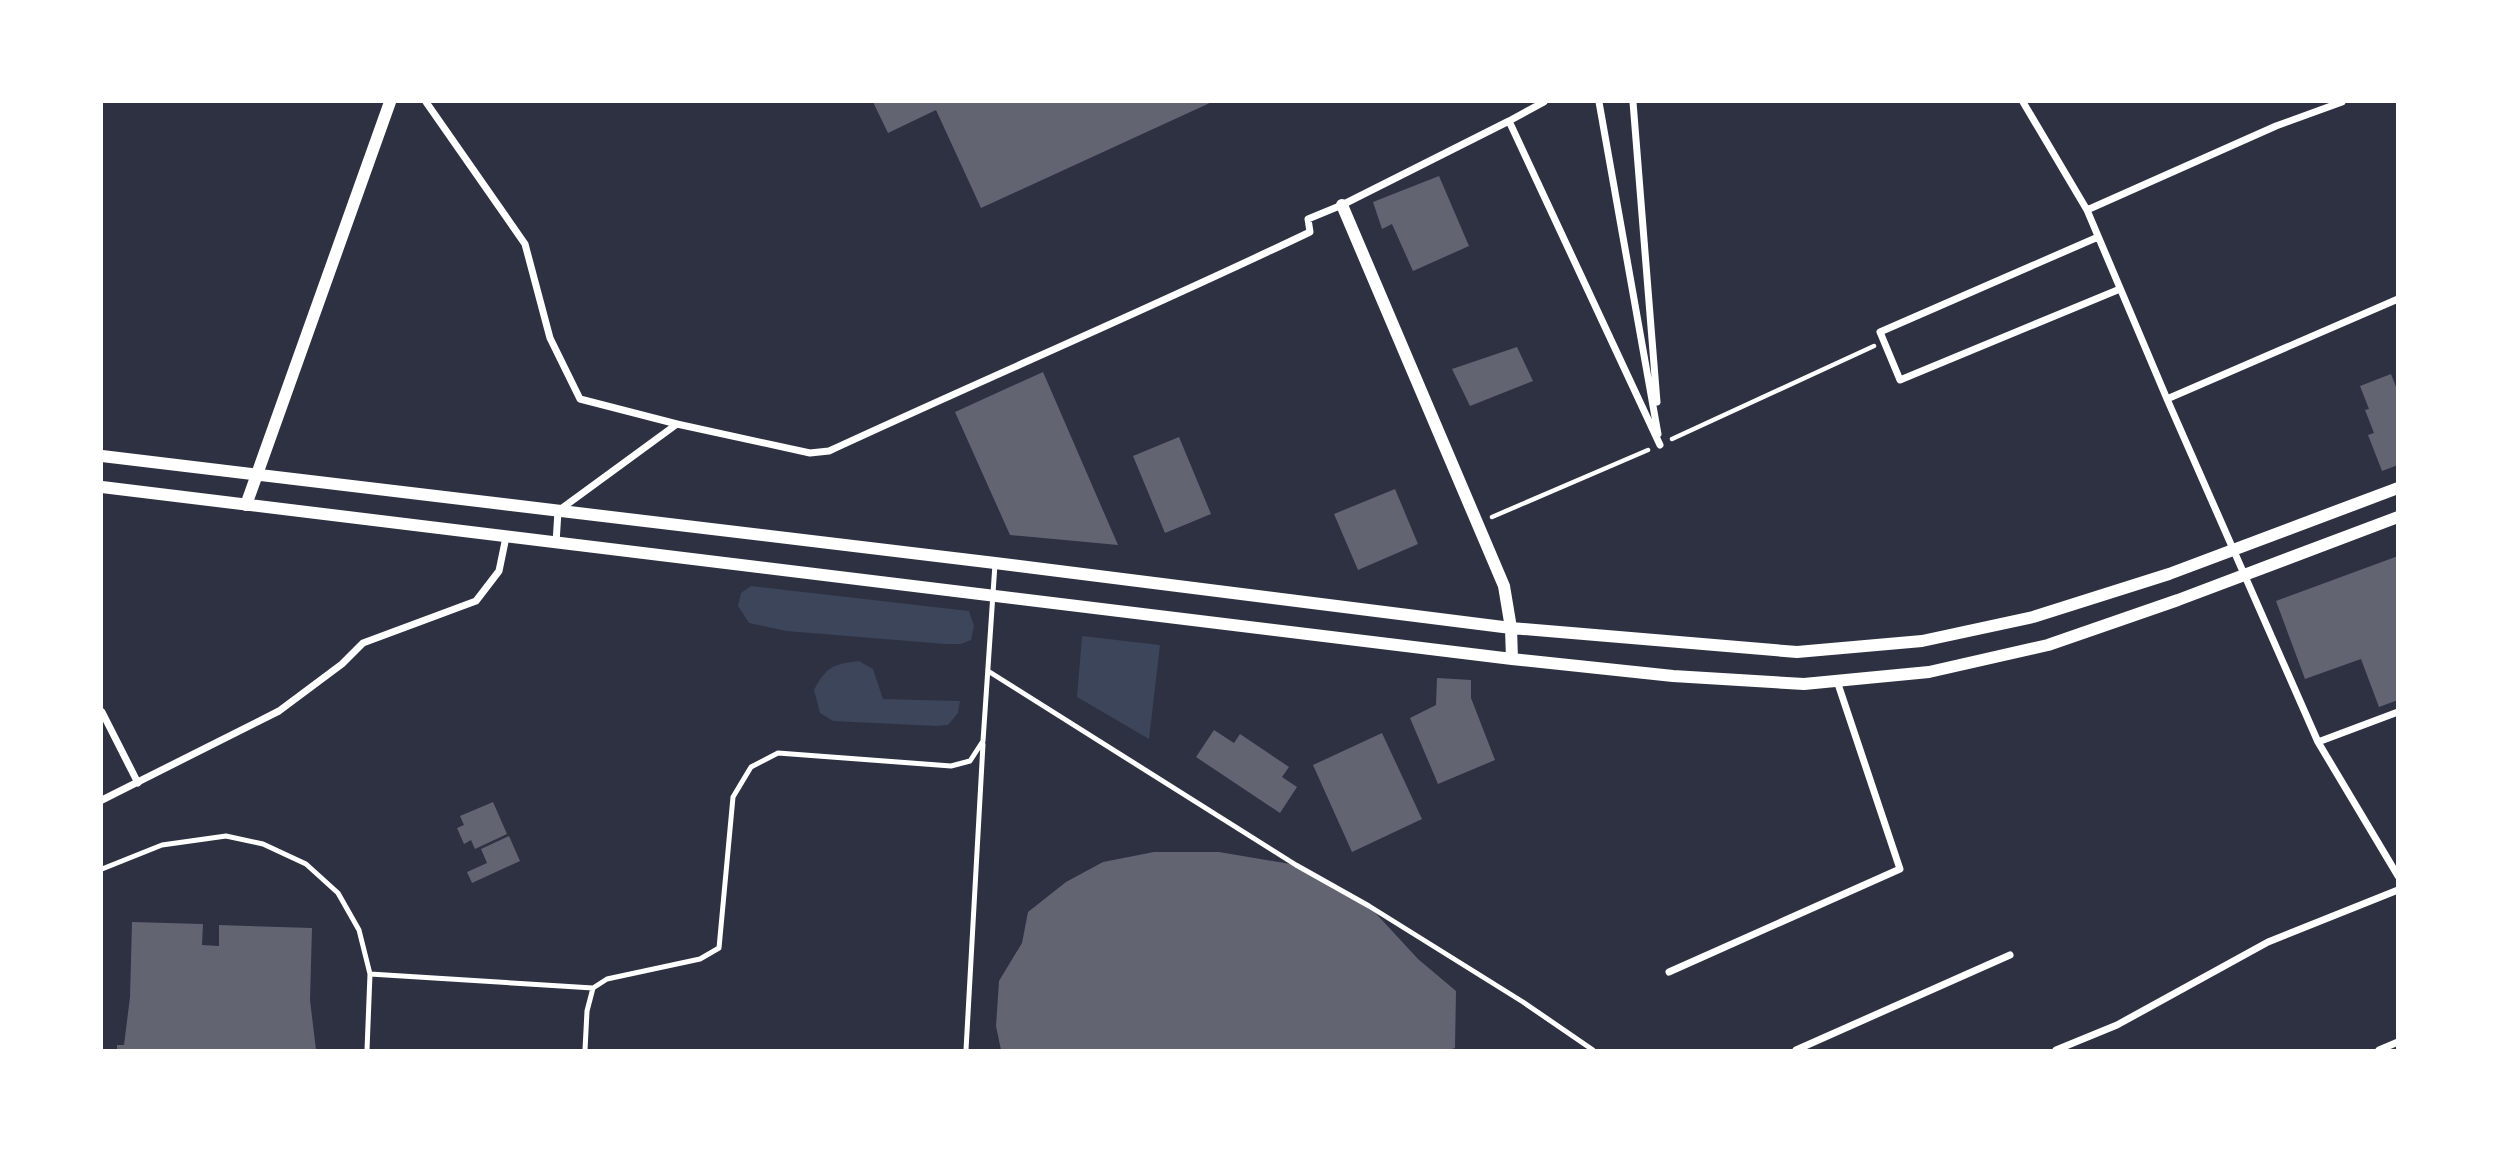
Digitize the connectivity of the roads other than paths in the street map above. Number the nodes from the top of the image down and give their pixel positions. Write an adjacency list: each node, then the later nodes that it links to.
1 (390, 102): 18 (street)
2 (426, 102): 15 (street)
3 (1544, 102): 8 (street)
4 (1599, 102): 16 (street)
5 (1633, 102): 16 (street)
6 (2023, 102): 10 (street)
7 (2342, 102): 10 (street)
8 (1509, 121): 9 (street); 16 (street)
9 (1342, 205): 15 (street); 30 (street)
10 (2087, 210): 11 (street)
11 (2098, 237): 12 (street); 12 (street)
12 (2120, 289): 14 (street)
13 (2398, 299): 14 (street)
14 (2167, 399): 26 (street)
15 (677, 424): 22 (street)
16 (1660, 445)
17 (102, 456): 18 (street)
18 (256, 475): 21 (street); 22 (street)
19 (102, 487): 21 (street)
20 (2398, 488): 26 (street)
21 (246, 505): 24 (street)
22 (558, 511): 25 (street); 27 (street)
23 (2398, 517): 28 (street)
24 (506, 537): 25 (street); 38 (street)
25 (555, 543): 29 (street)
26 (2234, 548): 28 (street); 30 (street)
27 (995, 563): 29 (lane); 30 (street)
28 (2244, 575): 33 (street); 37 (street)
29 (993, 596): 31 (street); 32 (lane)
30 (1511, 628): 31 (street)
31 (1512, 659): 33 (street)
32 (988, 671): 36 (lane); 51 (lane)
33 (1837, 681): 44 (street)
34 (102, 712): 38 (street)
35 (2398, 712): 37 (street)
36 (983, 741): 46 (lane); 50 (lane)
37 (2318, 742): 41 (street)
38 (138, 783): 39 (street)
39 (102, 800)
40 (102, 869): 45 (lane)
41 (2398, 876)
42 (2398, 890): 53 (street)
43 (2010, 955): 52 (street)
44 (1669, 972)
45 (370, 974): 46 (lane); 48 (lane)
46 (593, 988): 49 (lane)
47 (2398, 1042): 54 (street)
48 (367, 1051)
49 (585, 1051)
50 (966, 1051)
51 (1592, 1051)
52 (1796, 1051)
53 (2056, 1051)
54 (2379, 1051)

